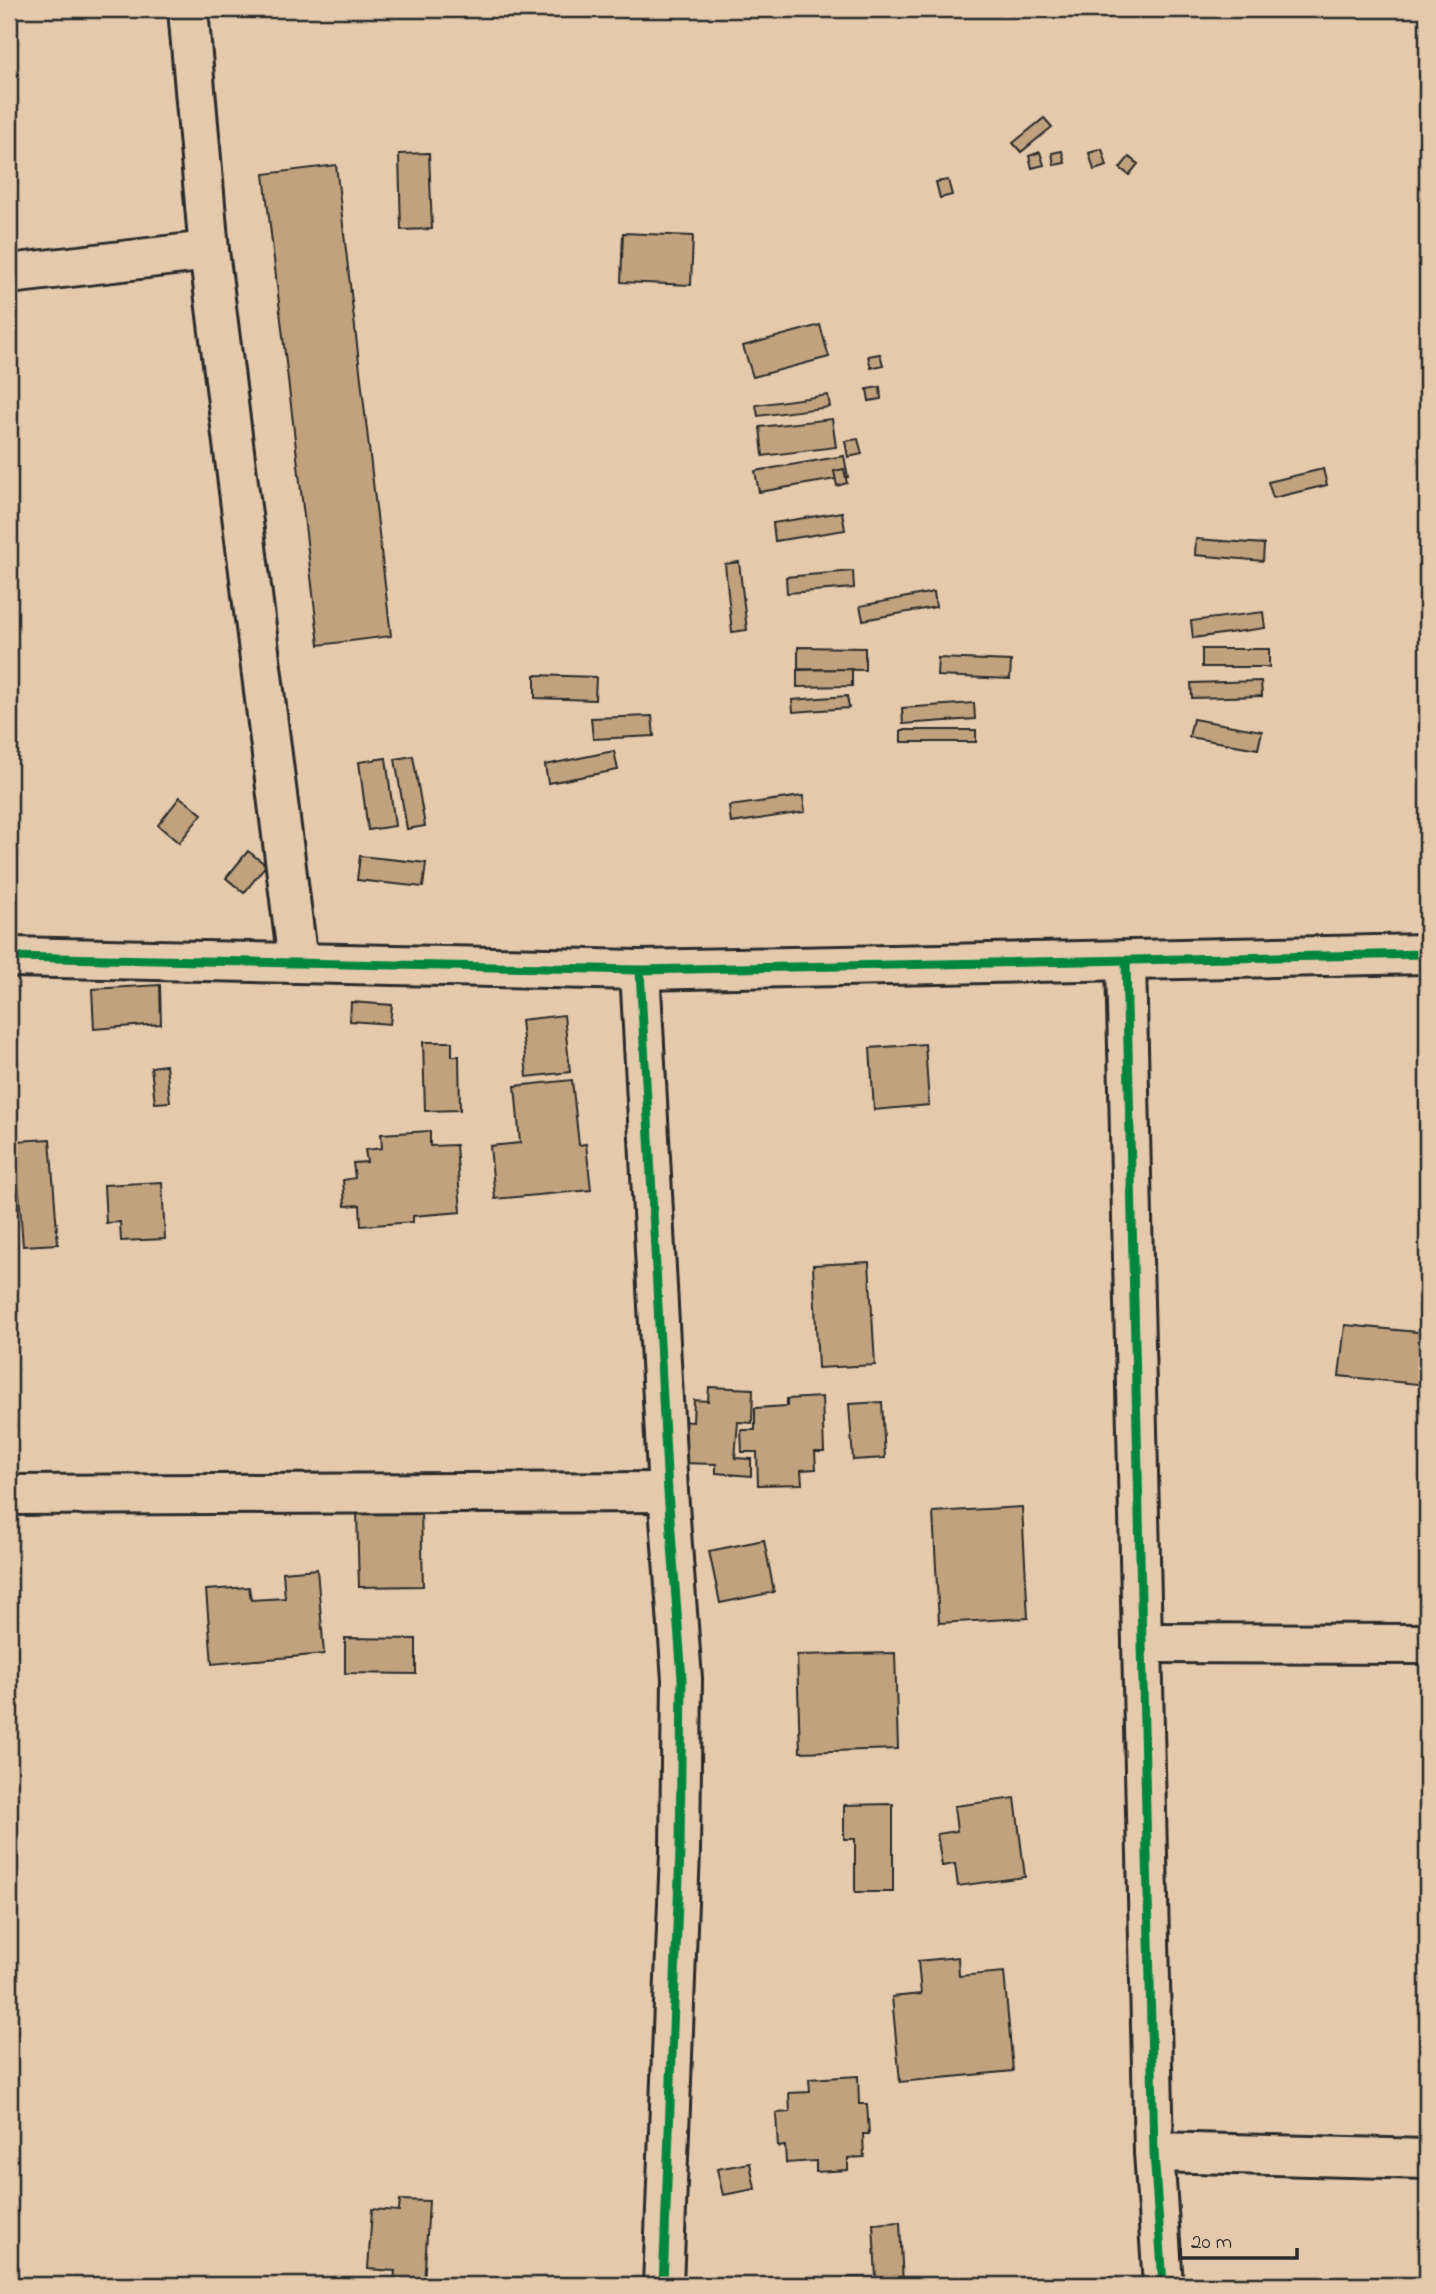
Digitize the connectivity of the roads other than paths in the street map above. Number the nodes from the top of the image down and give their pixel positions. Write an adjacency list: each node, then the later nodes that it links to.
1 (188, 9): 2 (street)
2 (209, 251): 3 (street); 7 (street)
3 (9, 274)
4 (1427, 954): 6 (street)
5 (9, 957): 7 (street)
6 (1126, 961): 8 (street); 11 (street)
7 (298, 963): 8 (street)
8 (640, 970): 9 (street)
9 (668, 1492): 10 (street); 15 (street)
10 (9, 1495)
11 (1142, 1643): 12 (street); 13 (street)
12 (1427, 1644)
13 (1154, 2152): 14 (street); 16 (street)
14 (1427, 2159)
15 (663, 2285)
16 (1163, 2285)

